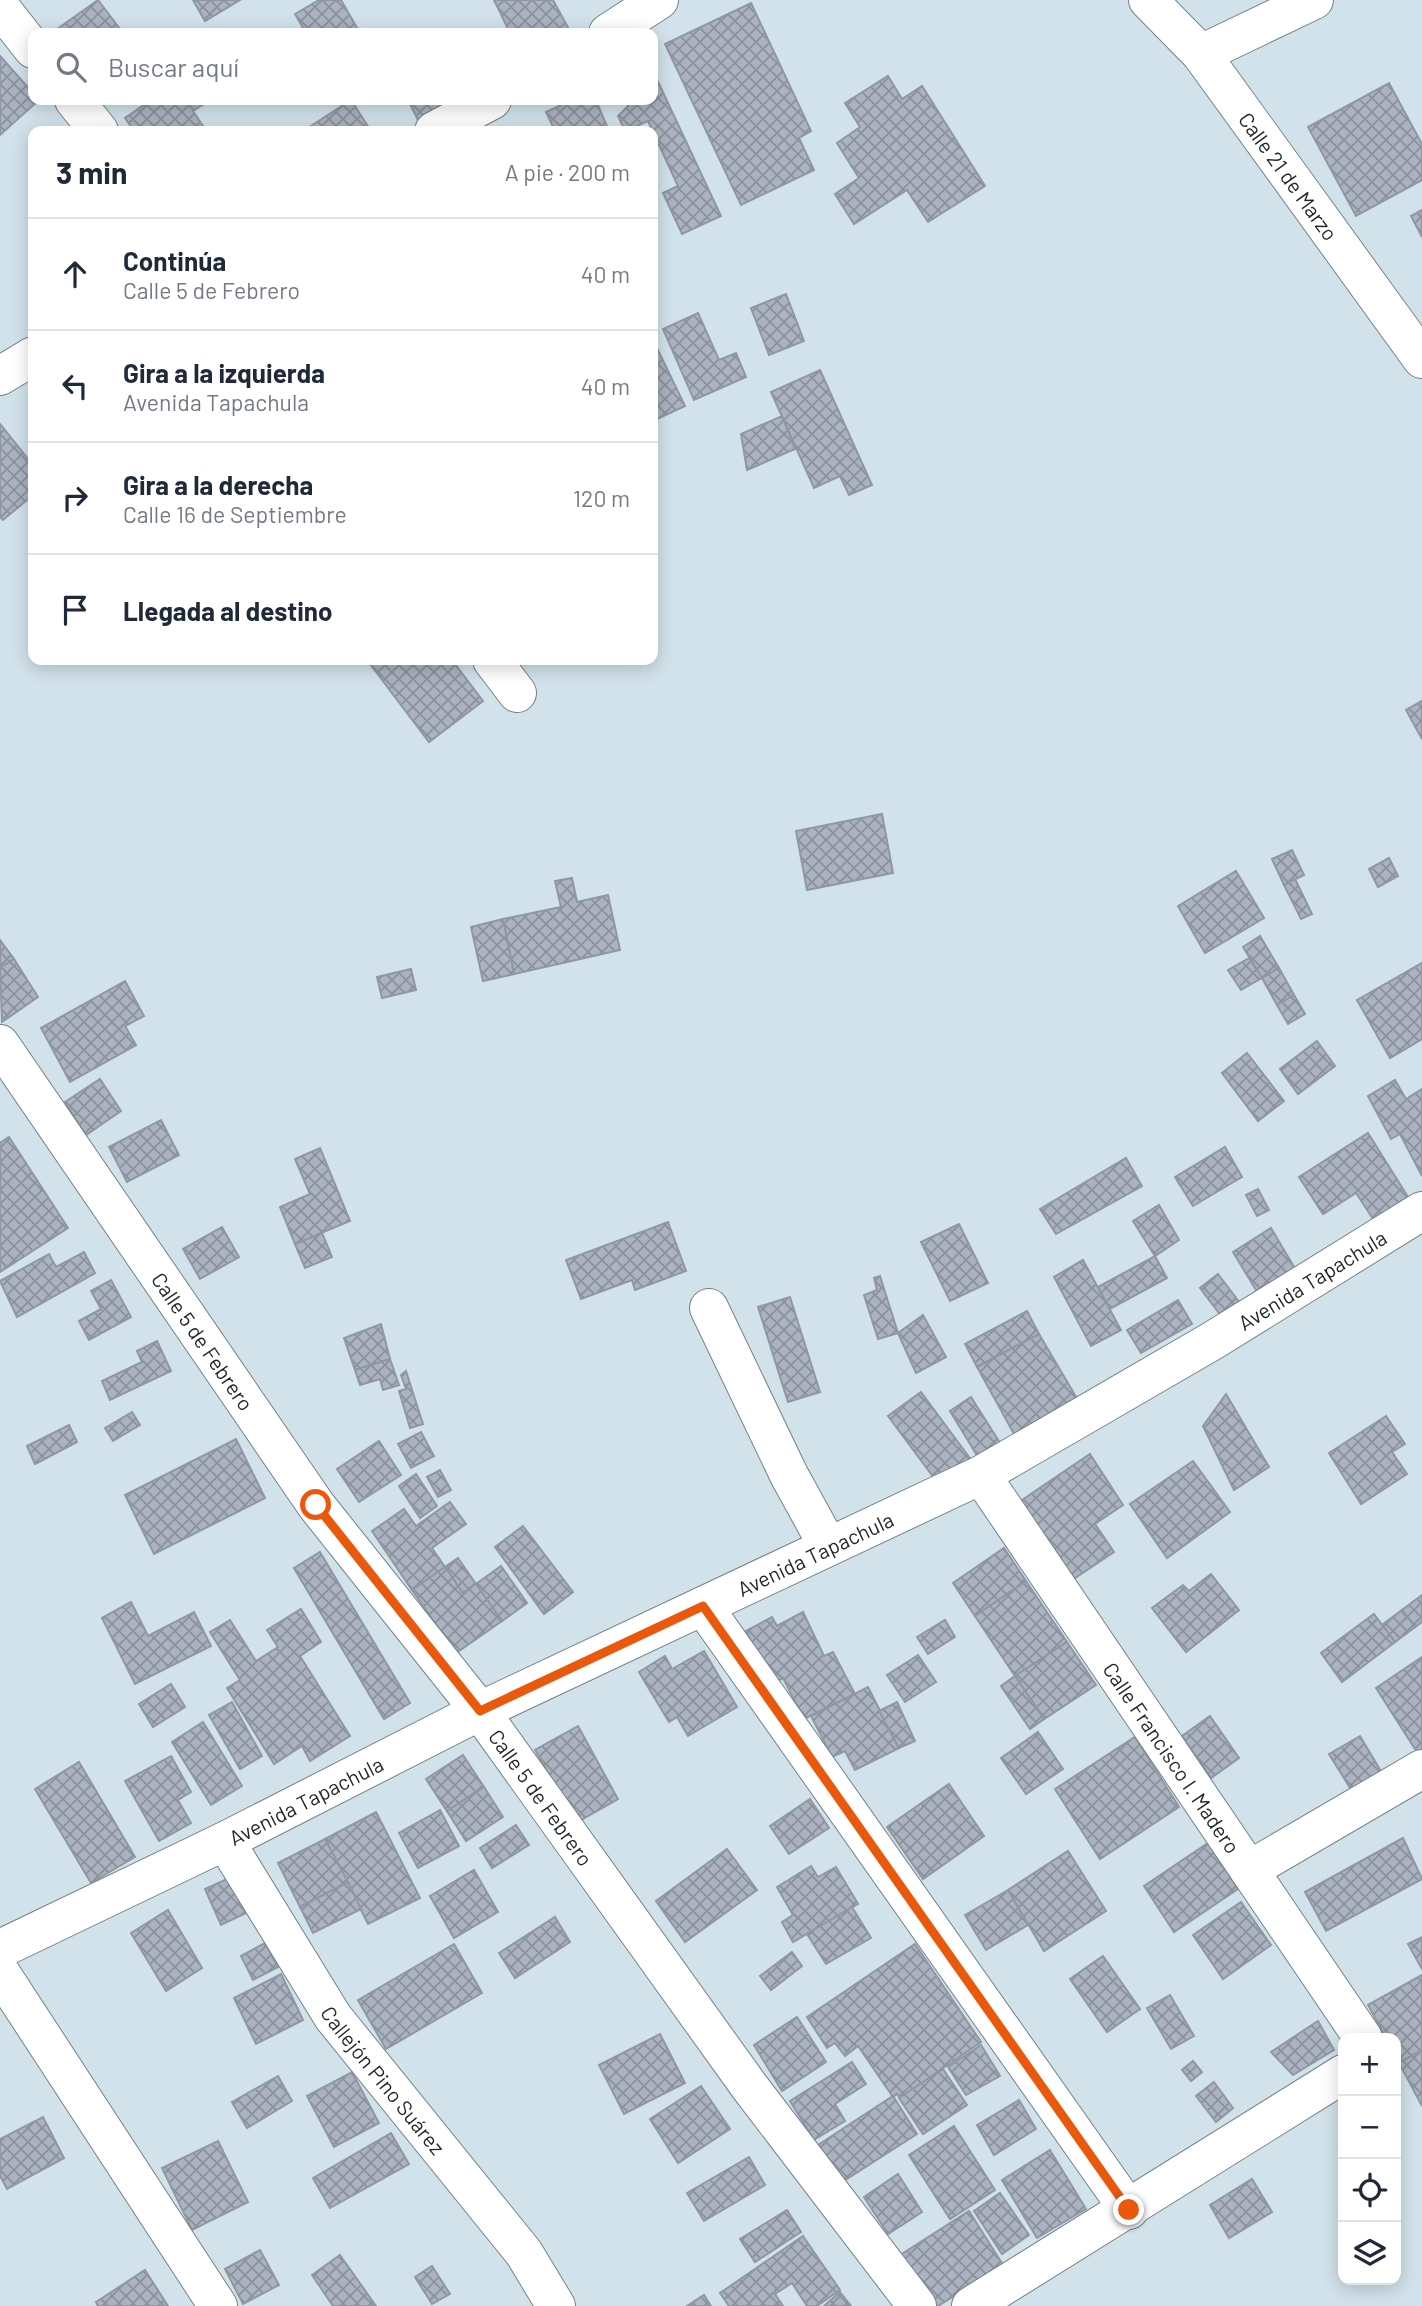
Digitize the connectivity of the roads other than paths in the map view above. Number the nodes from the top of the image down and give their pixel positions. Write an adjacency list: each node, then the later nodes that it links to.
1 (659, 0): 5 (street)
2 (1148, 0): 7 (street, Calle 21 de Marzo)
3 (1314, 0): 7 (street)
4 (0, 7): 6 (street)
5 (616, 28)
6 (28, 42)
7 (1201, 54): 12 (street, Calle 21 de Marzo)
8 (78, 105): 10 (street)
9 (483, 105): 11 (street)
10 (95, 126)
11 (443, 126)
12 (1422, 358)
13 (28, 359): 14 (street)
14 (0, 376)
15 (496, 665): 16 (street)
16 (517, 693)
17 (0, 1044): 23 (street, Calle 5 de Febrero)
18 (1422, 1211): 20 (street, Avenida Tapachula)
19 (709, 1308): 21 (street)
20 (981, 1475): 21 (street, Avenida Tapachula); 26 (street, Calle Francisco I. Madero)
21 (828, 1546): 22 (street, Avenida Tapachula)
22 (703, 1606): 23 (street, Avenida Tapachula); 31 (street)
23 (480, 1711): 25 (street, Avenida Tapachula); 34 (street, Calle 5 de Febrero)
24 (1422, 1769): 26 (street)
25 (225, 1841): 27 (street, Avenida Tapachula); 33 (street, Callejón Pino Suárez)
26 (1249, 1870): 29 (street, Calle Francisco I. Madero)
27 (0, 1949)
28 (0, 1972): 32 (street)
29 (1360, 2033)
30 (1338, 2077): 31 (street)
31 (1129, 2210): 35 (street)
32 (218, 2306)
33 (556, 2306)
34 (917, 2306)
35 (971, 2306)

